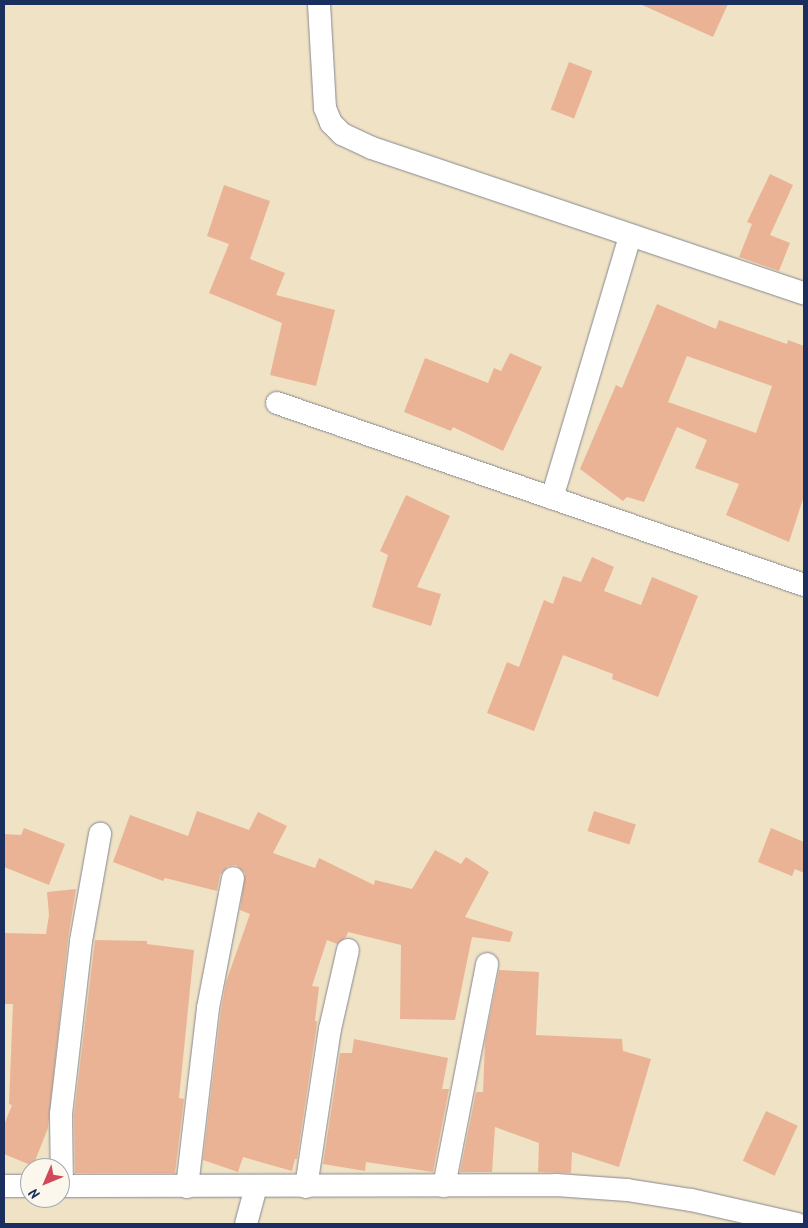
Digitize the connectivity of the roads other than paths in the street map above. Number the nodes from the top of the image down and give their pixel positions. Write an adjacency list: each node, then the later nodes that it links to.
1 (319, 4): 2 (street)
2 (630, 236): 3 (street); 5 (street)
3 (804, 293)
4 (277, 403): 5 (street)
5 (552, 498): 6 (street)
6 (804, 585)
7 (100, 834): 11 (street)
8 (233, 878): 16 (street)
9 (348, 950): 18 (street)
10 (487, 964): 15 (street)
11 (61, 1158)
12 (4, 1186): 13 (street)
13 (20, 1186)
14 (70, 1186): 16 (street)
15 (444, 1186): 18 (street); 20 (street)
16 (187, 1187): 17 (street)
17 (256, 1187): 18 (street); 19 (street)
18 (306, 1187)
19 (246, 1224)
20 (797, 1224)

